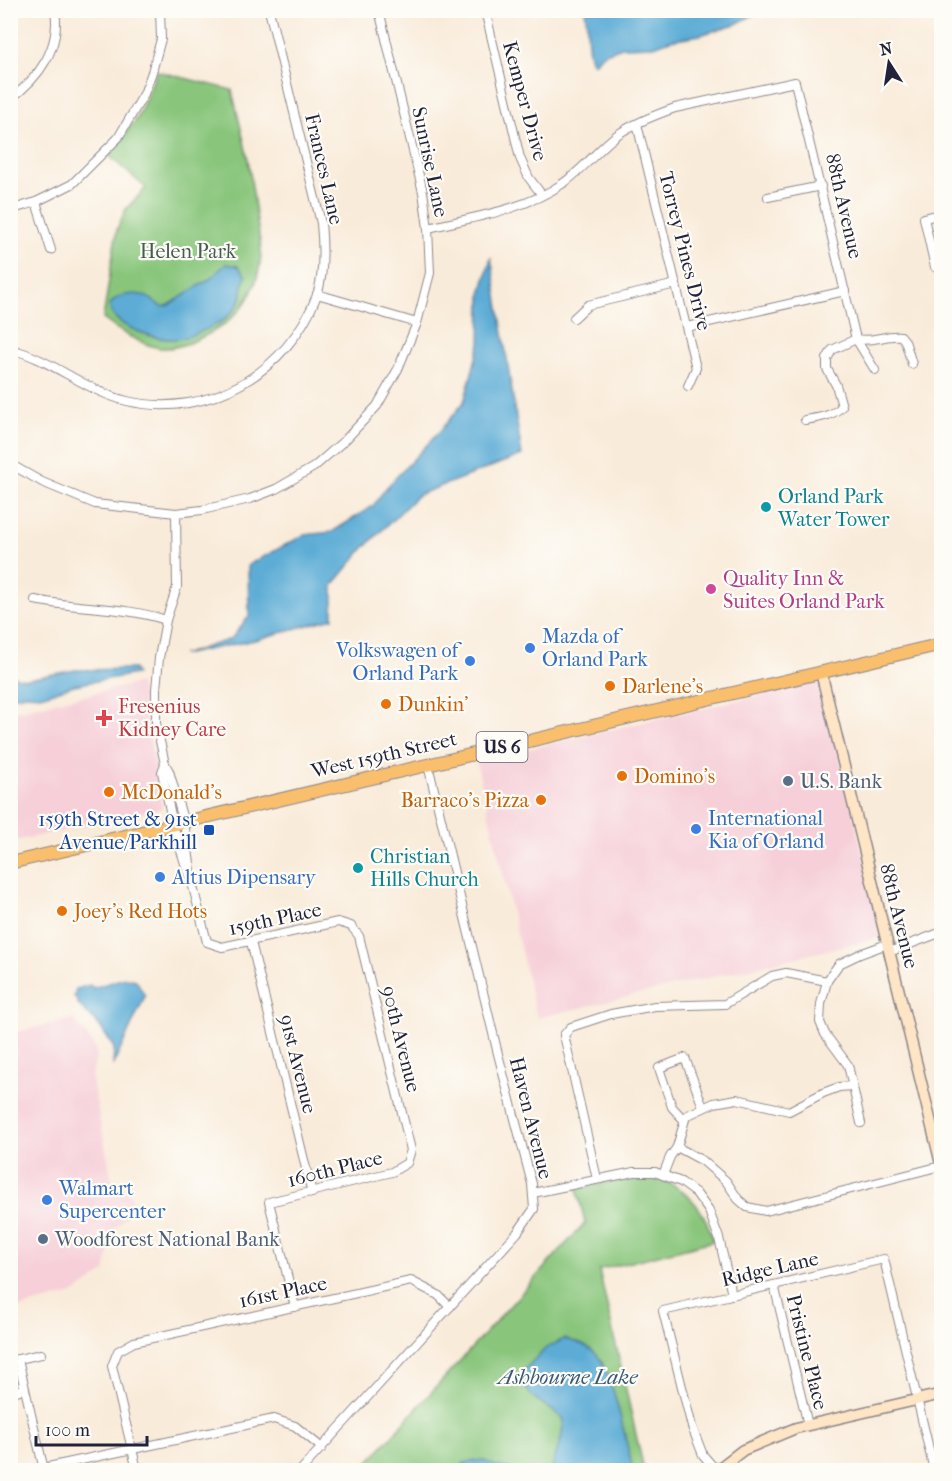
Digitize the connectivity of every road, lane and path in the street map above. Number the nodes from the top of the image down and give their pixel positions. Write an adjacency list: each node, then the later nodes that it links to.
1 (55, 10): 6 (street)
2 (160, 10): 11 (street)
3 (269, 10): 19 (street, Frances Lane)
4 (379, 10): 14 (street, Sunrise Lane)
5 (485, 10): 9 (street, Kemper Drive)
6 (10, 99)
7 (637, 124): 8 (street, 88th Avenue); 9 (street); 17 (street, Torrey Pines Drive)
8 (821, 186): 10 (street); 18 (street, 88th Avenue)
9 (542, 195): 14 (street)
10 (768, 197)
11 (36, 202): 12 (street); 15 (street)
12 (10, 210)
13 (942, 214): 16 (street)
14 (428, 228): 21 (street, Sunrise Lane)
15 (51, 250)
16 (935, 267)
17 (676, 284): 20 (street); 22 (street, Torrey Pines Drive)
18 (845, 291): 22 (street); 23 (street, 88th Avenue)
19 (317, 294): 21 (street); 24 (street, Frances Lane)
20 (574, 318)
21 (417, 323): 30 (street, Sunrise Lane)
22 (687, 327): 27 (street, Torrey Pines Drive)
23 (856, 339): 25 (street); 26 (street, 88th Avenue); 28 (street)
24 (10, 349)
25 (912, 364)
26 (874, 370)
27 (688, 386)
28 (805, 420)
29 (10, 464): 30 (street, Sunrise Lane)
30 (176, 513): 32 (street)
31 (35, 600): 32 (street)
32 (166, 620): 36 (street)
33 (942, 644): 34 (main road, West 159th Street / US 6)
34 (821, 672): 35 (main road, West 159th Street / US 6); 41 (street, 88th Avenue)
35 (428, 765): 36 (main road, West 159th Street / US 6); 53 (street, Haven Avenue)
36 (178, 824): 37 (main road, West 159th Street / US 6); 40 (street, 159th Place)
37 (10, 863)
38 (351, 926): 40 (street, 159th Place); 48 (street, 90th Avenue)
39 (942, 932): 41 (street)
40 (251, 942): 52 (street, 91st Avenue)
41 (888, 948): 42 (street); 49 (street, 88th Avenue)
42 (827, 981): 43 (street); 51 (street)
43 (852, 1086): 44 (street); 46 (street)
44 (703, 1107): 45 (street); 45 (street)
45 (684, 1120): 47 (street)
46 (861, 1123)
47 (676, 1147): 49 (street); 50 (street)
48 (407, 1163): 52 (street, 160th Place)
49 (941, 1167)
50 (663, 1175): 51 (street); 55 (street)
51 (597, 1179): 53 (street)
52 (312, 1193): 56 (street, 160th Place)
53 (533, 1193): 57 (street, Haven Avenue)
54 (774, 1285): 55 (street, Ridge Lane); 63 (street, Ridge Lane); 64 (street, Pristine Place)
55 (732, 1295): 71 (street, Ridge Lane)
56 (296, 1307): 57 (street, 161st Place); 66 (street, 161st Place)
57 (450, 1307): 65 (street, Haven Avenue)
58 (41, 1354): 59 (street)
59 (14, 1360): 60 (street)
60 (25, 1389): 61 (street); 67 (street)
61 (10, 1392)
62 (942, 1394): 63 (street)
63 (918, 1400): 64 (street); 72 (street)
64 (808, 1425): 71 (street)
65 (322, 1448): 66 (street); 70 (street, Haven Avenue)
66 (132, 1450): 67 (street); 69 (street)
67 (44, 1469): 68 (street)
68 (34, 1470)
69 (137, 1470)
70 (301, 1470)
71 (717, 1470)
72 (934, 1470)

